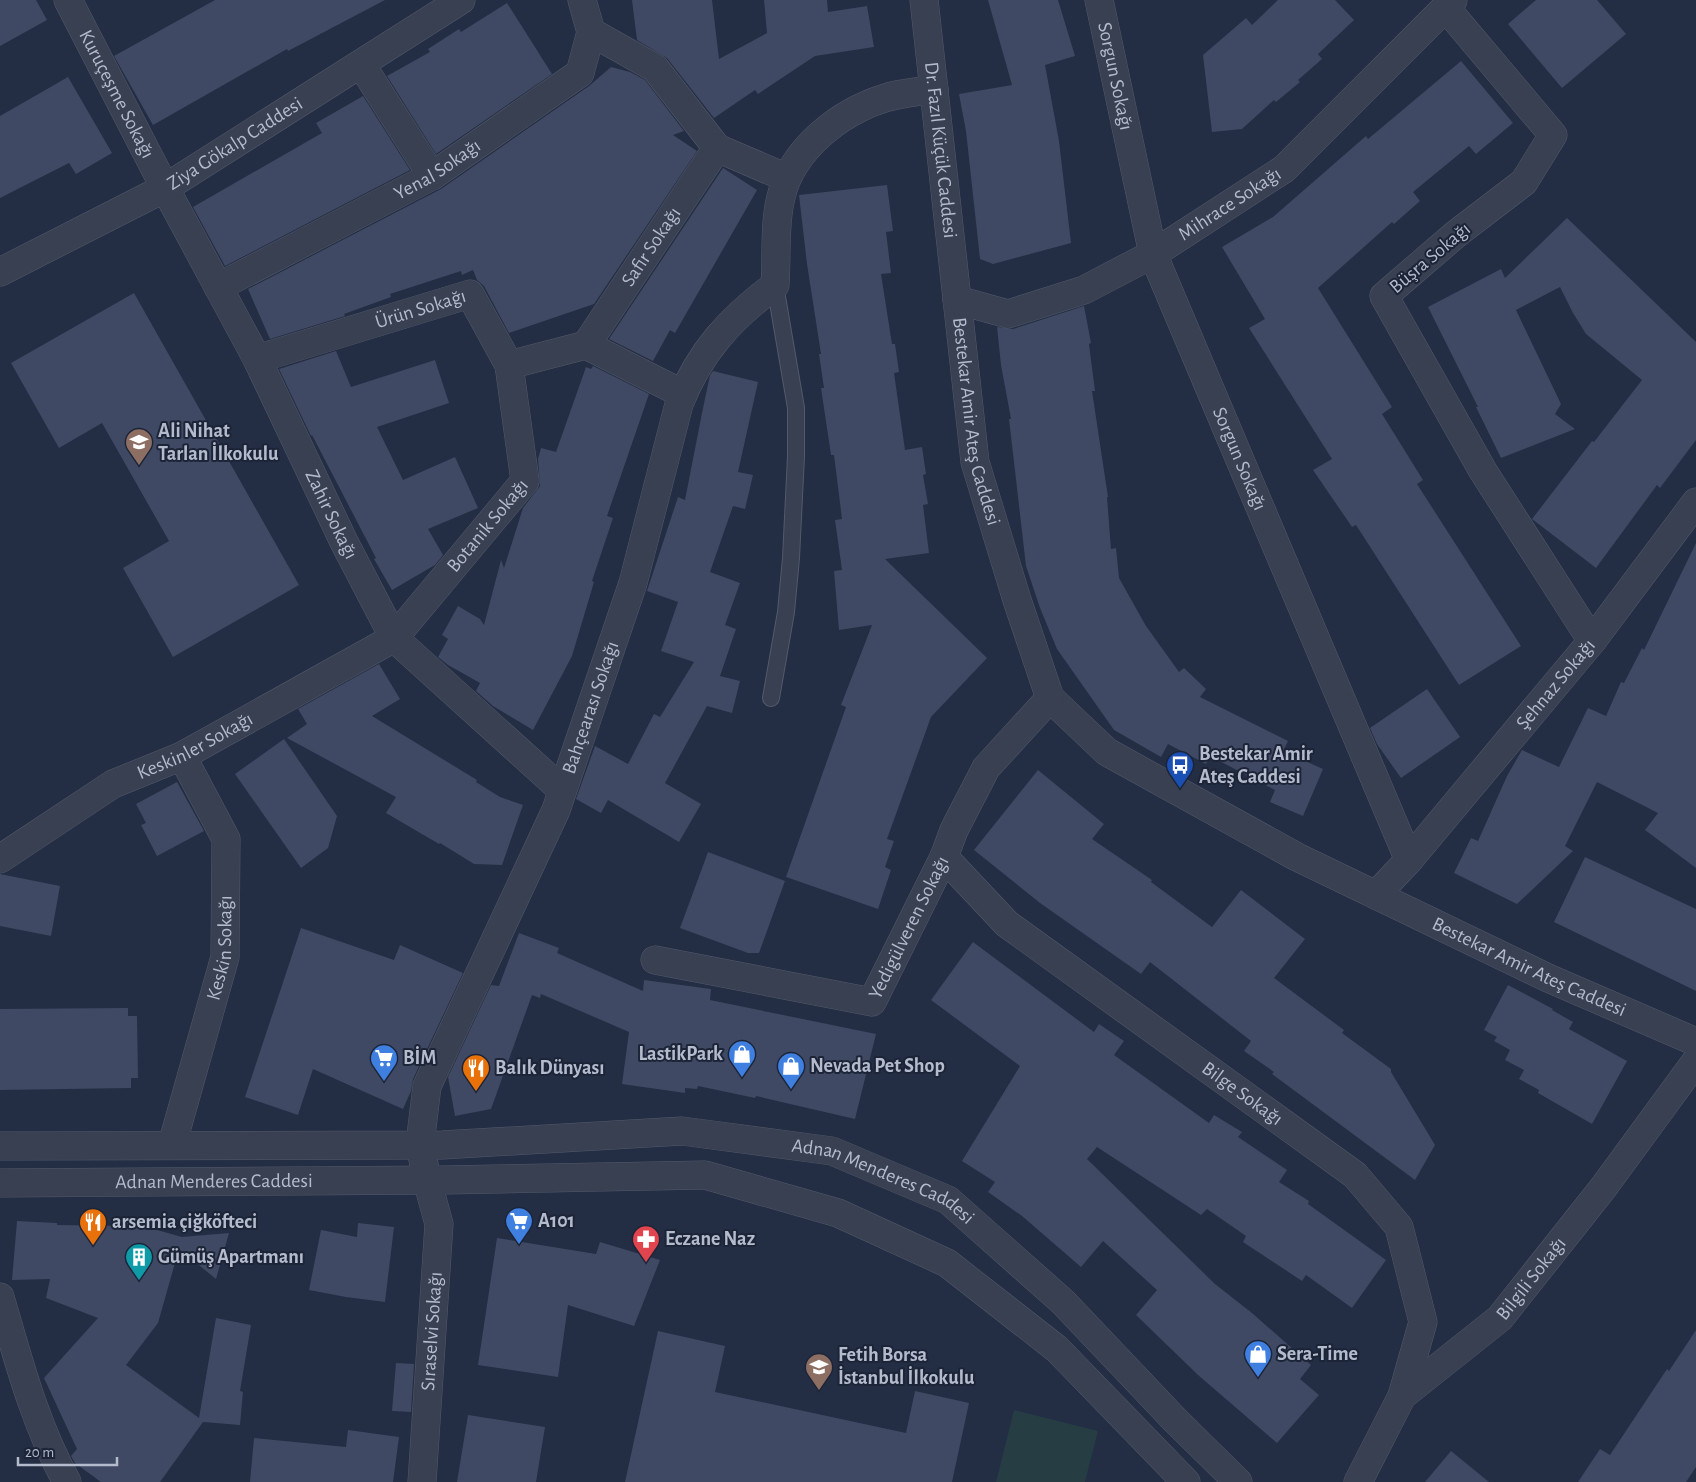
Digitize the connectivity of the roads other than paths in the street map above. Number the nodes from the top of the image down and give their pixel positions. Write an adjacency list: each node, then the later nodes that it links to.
1 (68, 0): 13 (street, Kuruçeşme Sokağı)
2 (461, 0): 8 (street, Ziya Gökalp Caddesi)
3 (582, 0): 7 (street)
4 (924, 0): 9 (street, Dr. Fazıl Küçük Caddesi)
5 (1099, 0): 14 (street, Sorgun Sokağı)
6 (1450, 4): 14 (street, Mihrace Sokağı); 25 (street, Büşra Sokağı)
7 (591, 32): 10 (street); 11 (street, Yenal Sokağı)
8 (361, 64): 11 (street); 13 (street, Ziya Gökalp Caddesi)
9 (934, 89): 12 (street); 18 (street, Dr. Fazıl Küçük Caddesi)
10 (717, 148): 12 (street); 19 (street, Safir Sokağı)
11 (432, 176): 17 (street, Yenal Sokağı)
12 (787, 178): 16 (street)
13 (165, 188): 15 (street, Ziya Gökalp Caddesi); 17 (street, Zahir Sokağı)
14 (1153, 254): 18 (street, Mihrace Sokağı); 32 (street, Sorgun Sokağı)
15 (0, 272)
16 (776, 285): 22 (street, Bahçearası Sokağı); 26 (lane)
17 (218, 287): 20 (street, Zahir Sokağı)
18 (957, 300): 27 (street, Bestekar Amir Ateş Caddesi)
19 (586, 345): 21 (street); 22 (street)
20 (257, 358): 21 (street, Ürün Sokağı); 24 (street, Zahir Sokağı)
21 (509, 365): 24 (street, Botanik Sokağı)
22 (683, 394): 29 (street, Bahçearası Sokağı)
23 (1696, 502): 25 (street, Şehnaz Sokağı)
24 (394, 638): 28 (street, Keskinler Sokağı); 29 (street, Zahir Sokağı)
25 (1592, 641): 32 (street, Şehnaz Sokağı)
26 (771, 698)
27 (1050, 698): 30 (street, Yedigülveren Sokağı); 33 (street, Bestekar Amir Ateş Caddesi)
28 (182, 756): 31 (street, Keskinler Sokağı); 38 (street, Keskin Sokağı)
29 (562, 790): 37 (street, Bahçearası Sokağı)
30 (944, 857): 34 (street, Yedigülveren Sokağı); 43 (street, Bilge Sokağı)
31 (0, 859)
32 (1409, 860): 33 (street)
33 (1376, 895): 35 (street, Bestekar Amir Ateş Caddesi)
34 (655, 960)
35 (1696, 1042)
36 (1696, 1061): 43 (street, Bilgili Sokağı)
37 (420, 1144): 38 (street, Adnan Menderes Caddesi); 40 (street); 47 (street, Adnan Menderes Caddesi)
38 (172, 1145): 39 (street, Adnan Menderes Caddesi)
39 (0, 1146)
40 (427, 1180): 41 (street, Adnan Menderes Caddesi); 45 (street, Sıraselvi Sokağı); 46 (street, Adnan Menderes Caddesi)
41 (0, 1183)
42 (0, 1297): 44 (street)
43 (1402, 1396): 48 (street, Bilgili Sokağı)
44 (68, 1482)
45 (422, 1482)
46 (1186, 1482)
47 (1238, 1482)
48 (1358, 1482)

